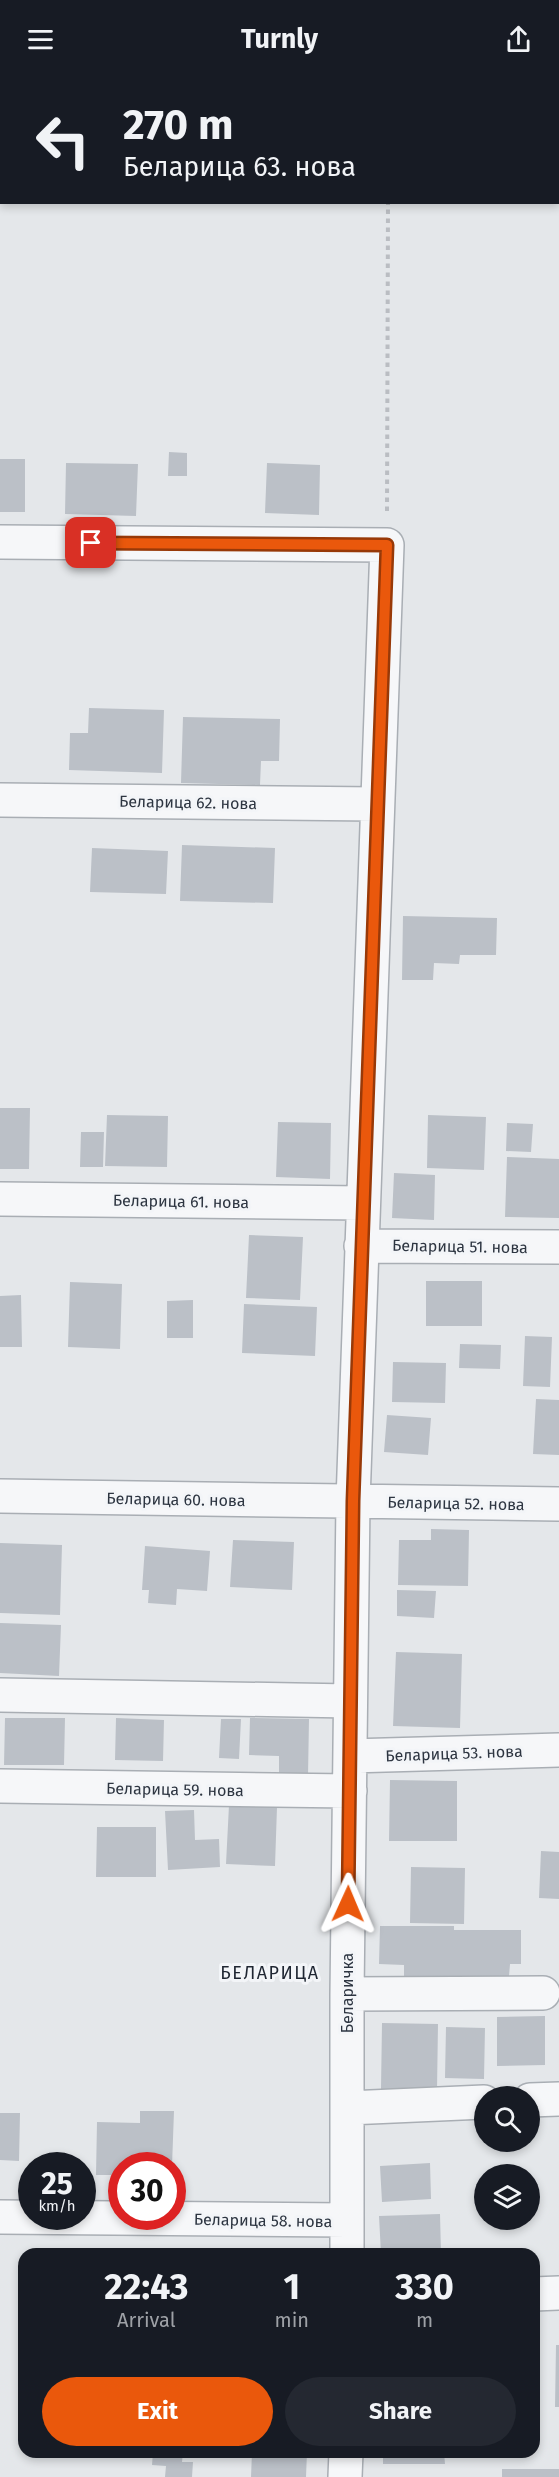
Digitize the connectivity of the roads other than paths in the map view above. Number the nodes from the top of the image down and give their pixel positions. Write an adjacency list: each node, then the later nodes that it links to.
1 (0, 542): 3 (street, Беларичка)
2 (0, 800): 3 (street, Беларица 62. нова)
3 (376, 804): 5 (street, Беларичка)
4 (0, 1199): 5 (street, Беларица 61. нова)
5 (362, 1203): 6 (street, Беларичка)
6 (362, 1246): 7 (street, Беларица 51. нова); 9 (street, Беларичка)
7 (559, 1247)
8 (0, 1496): 9 (street, Беларица 60. нова)
9 (353, 1501): 10 (street, Беларица 52. нова); 12 (street, Беларичка)
10 (559, 1504)
11 (0, 1695): 12 (street)
12 (350, 1701): 14 (street, Беларичка)
13 (559, 1750): 14 (street, Беларица 53. нова)
14 (350, 1756): 16 (street, Беларичка)
15 (0, 1786): 16 (street, Беларица 59. нова)
16 (350, 1791): 18 (street, Беларичка)
17 (543, 1993): 18 (street)
18 (346, 1994): 22 (street, Беларичка)
19 (559, 2099): 20 (street)
20 (540, 2100)
21 (474, 2102): 22 (street)
22 (348, 2108): 24 (street, Беларичка)
23 (0, 2217): 24 (street, Беларица 58. нова)
24 (347, 2220): 25 (street, Беларичка)
25 (347, 2248)
26 (540, 2294): 27 (street)
27 (559, 2294)
28 (346, 2458): 29 (street)
29 (345, 2477)

